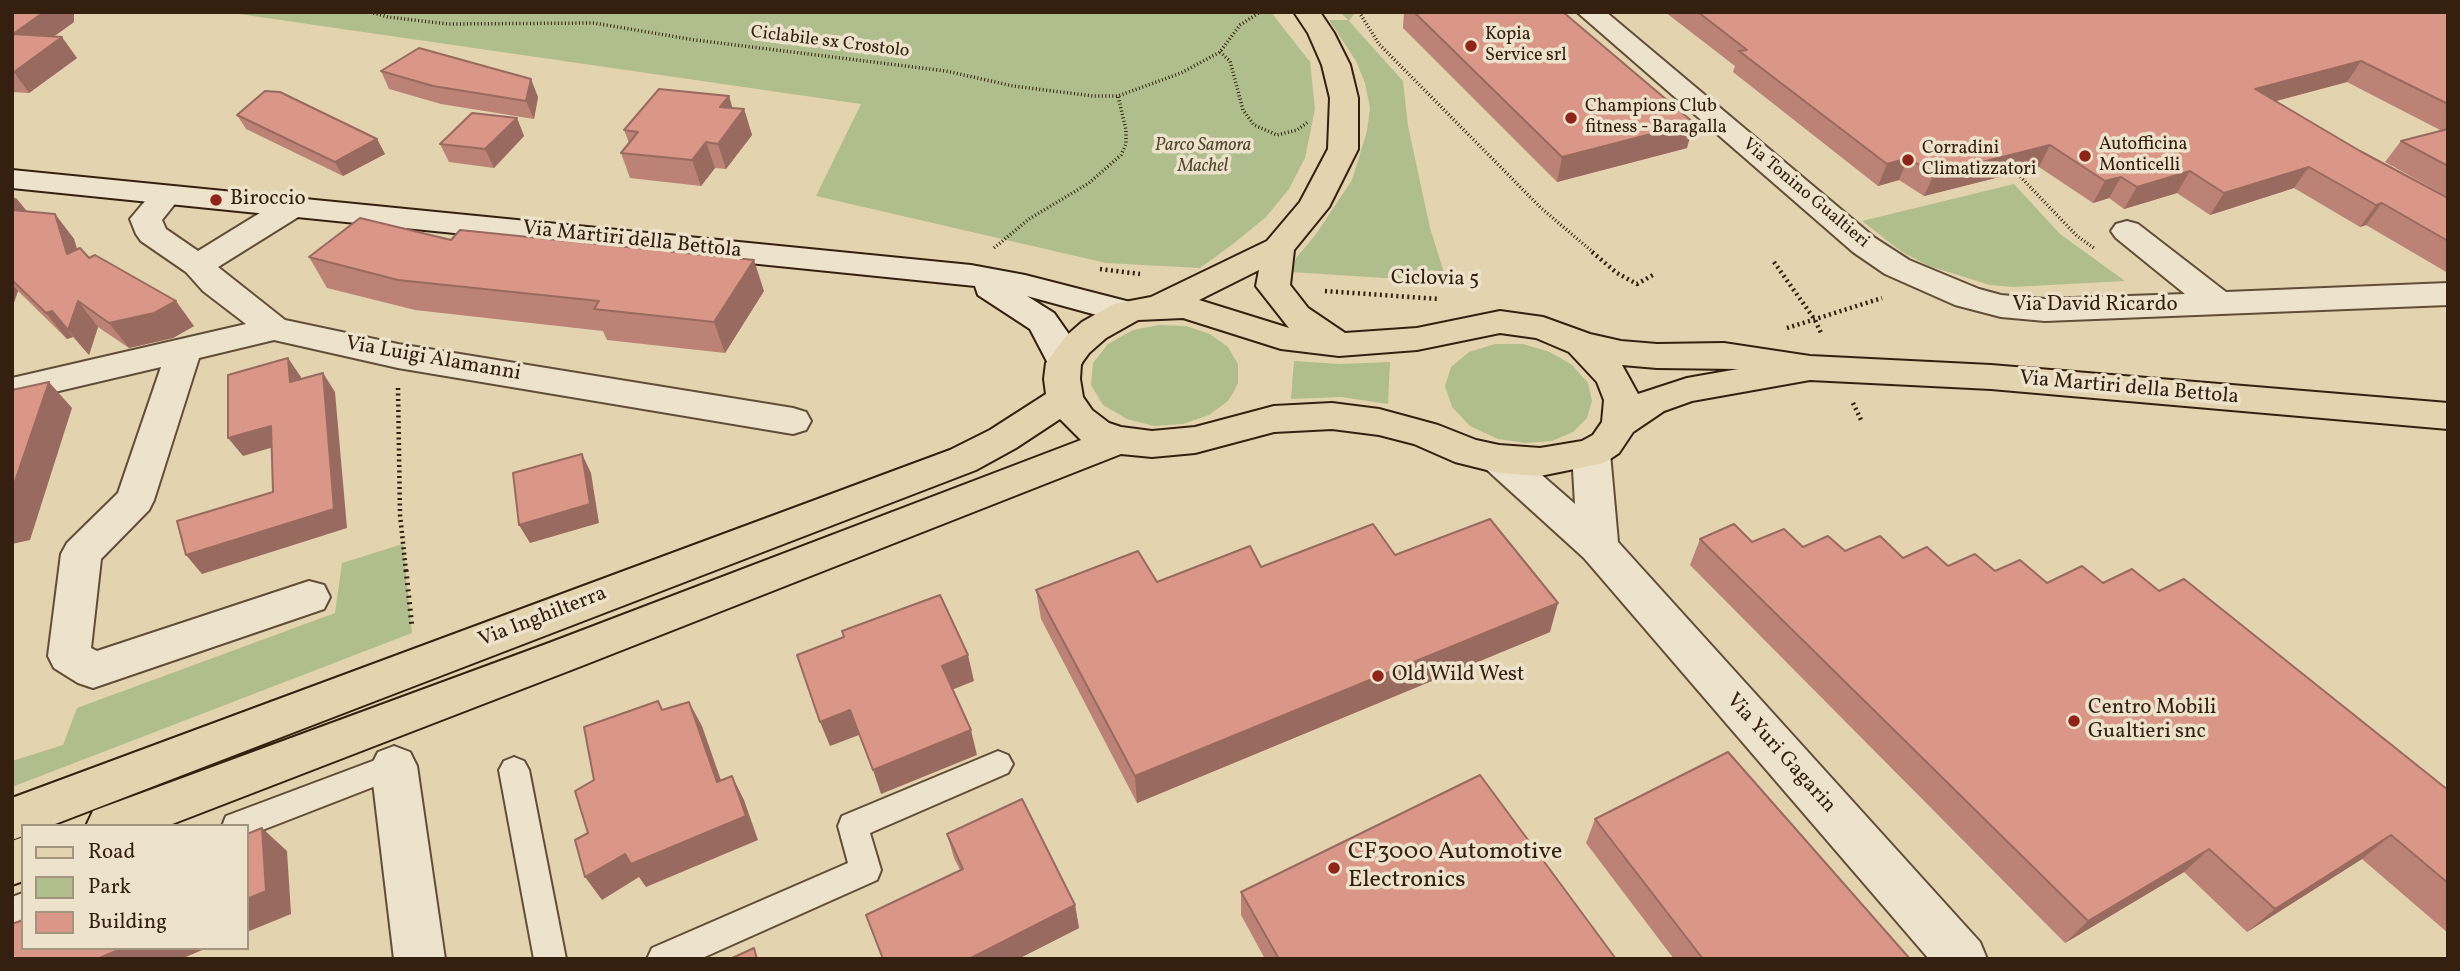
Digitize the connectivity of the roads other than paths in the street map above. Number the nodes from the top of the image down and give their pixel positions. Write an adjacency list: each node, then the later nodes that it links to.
1 (1590, 12): 10 (street, Via Tonino Gualtieri)
2 (1314, 22): 7 (main road)
3 (12, 179): 4 (street, Via Martiri della Bettola)
4 (167, 195): 5 (street, Via Martiri della Bettola); 8 (street, Via Luigi Alamanni)
5 (292, 207): 8 (street); 9 (street, Via Martiri della Bettola)
6 (2127, 231): 12 (street, Via David Ricardo)
7 (1278, 248): 13 (main road); 16 (main road)
8 (198, 265): 14 (street, Via Luigi Alamanni)
9 (978, 267): 13 (street, Via Martiri della Bettola); 19 (street, Via Martiri della Bettola)
10 (1930, 284): 12 (street, Via David Ricardo)
11 (2448, 294): 12 (street, Via David Ricardo)
12 (2221, 305)
13 (1142, 309): 16 (main road, Via Martiri della Bettola); 19 (main road)
14 (274, 329): 17 (street); 22 (street, Via Luigi Alamanni)
15 (1581, 344): 16 (main road, Via Martiri della Bettola); 18 (main road, Via Martiri della Bettola); 23 (main road, Via Martiri della Bettola)
16 (1339, 345)
17 (184, 351): 20 (street); 28 (street)
18 (1810, 368): 21 (main road, Via Martiri della Bettola); 23 (main road, Via Martiri della Bettola)
19 (1064, 381): 24 (main road, Via Martiri della Bettola); 32 (main road, Via Inghilterra)
20 (12, 390)
21 (2448, 416)
22 (793, 421)
23 (1620, 423): 25 (main road, Via Martiri della Bettola)
24 (1118, 440): 26 (main road, Via Martiri della Bettola); 33 (main road, Via Inghilterra)
25 (1591, 453): 26 (main road, Via Martiri della Bettola); 27 (street)
26 (1499, 459): 27 (street, Via Yuri Gagarin)
27 (1598, 547): 38 (street, Via Yuri Gagarin)
28 (309, 597)
29 (998, 764): 37 (lane)
30 (394, 766): 34 (lane); 35 (street)
31 (514, 770): 36 (lane)
32 (12, 819)
33 (115, 824)
34 (242, 824)
35 (420, 959)
36 (550, 959)
37 (663, 959)
38 (1962, 959)

